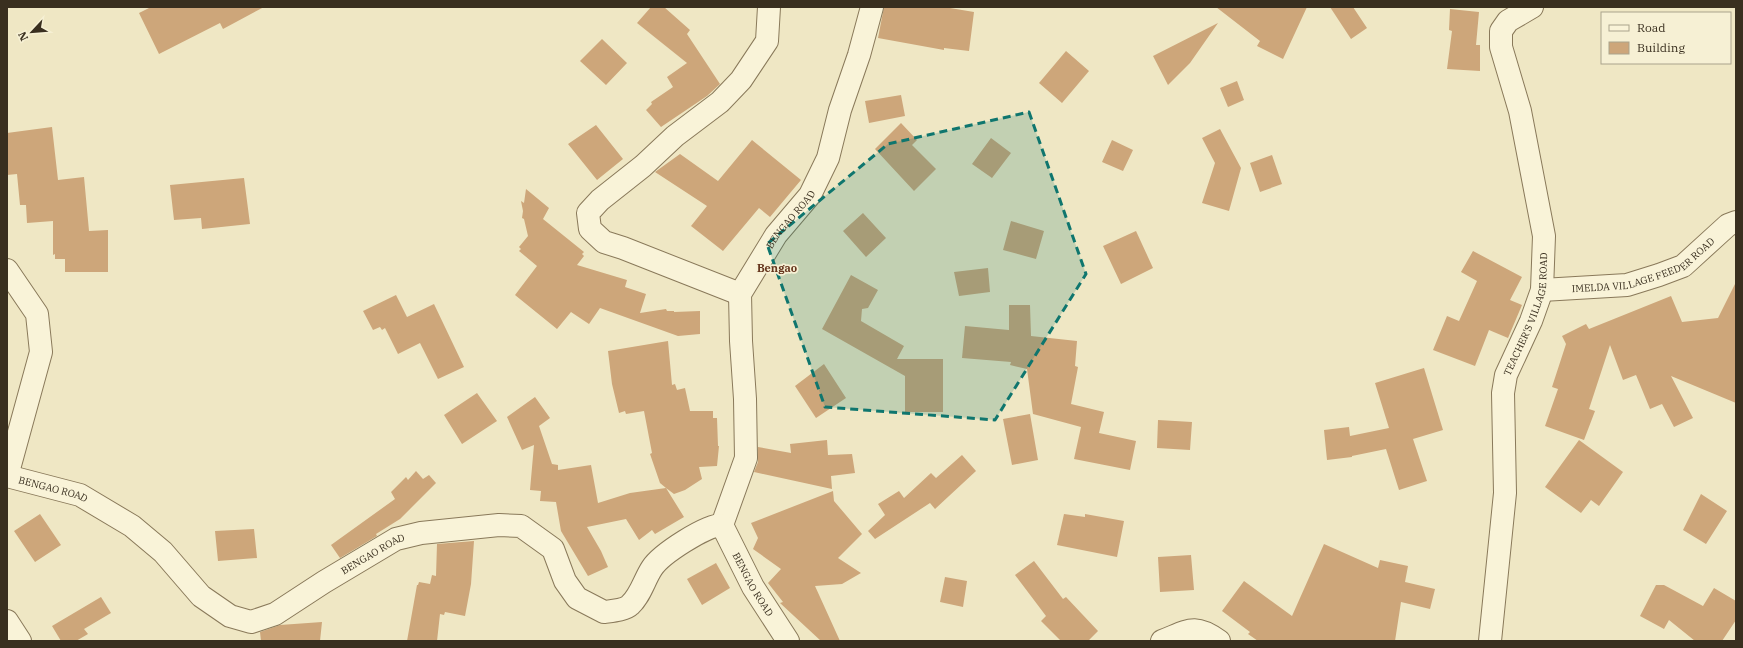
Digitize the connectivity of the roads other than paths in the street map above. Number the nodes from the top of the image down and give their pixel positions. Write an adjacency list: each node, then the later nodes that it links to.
1 (769, 7): 7 (street)
2 (872, 7): 7 (street, BENGAO ROAD)
3 (1532, 7): 6 (street, TEACHER'S VILLAGE ROAD)
4 (1736, 222): 6 (street, IMELDA VILLAGE FEEDER ROAD)
5 (7, 270): 8 (street)
6 (1542, 290): 15 (street, TEACHER'S VILLAGE ROAD)
7 (740, 294): 9 (street)
8 (7, 476): 9 (street, BENGAO ROAD)
9 (722, 526): 12 (street, BENGAO ROAD)
10 (7, 621): 11 (street)
11 (20, 641)
12 (788, 641)
13 (1162, 641): 14 (street)
14 (1219, 641)
15 (1490, 641)

